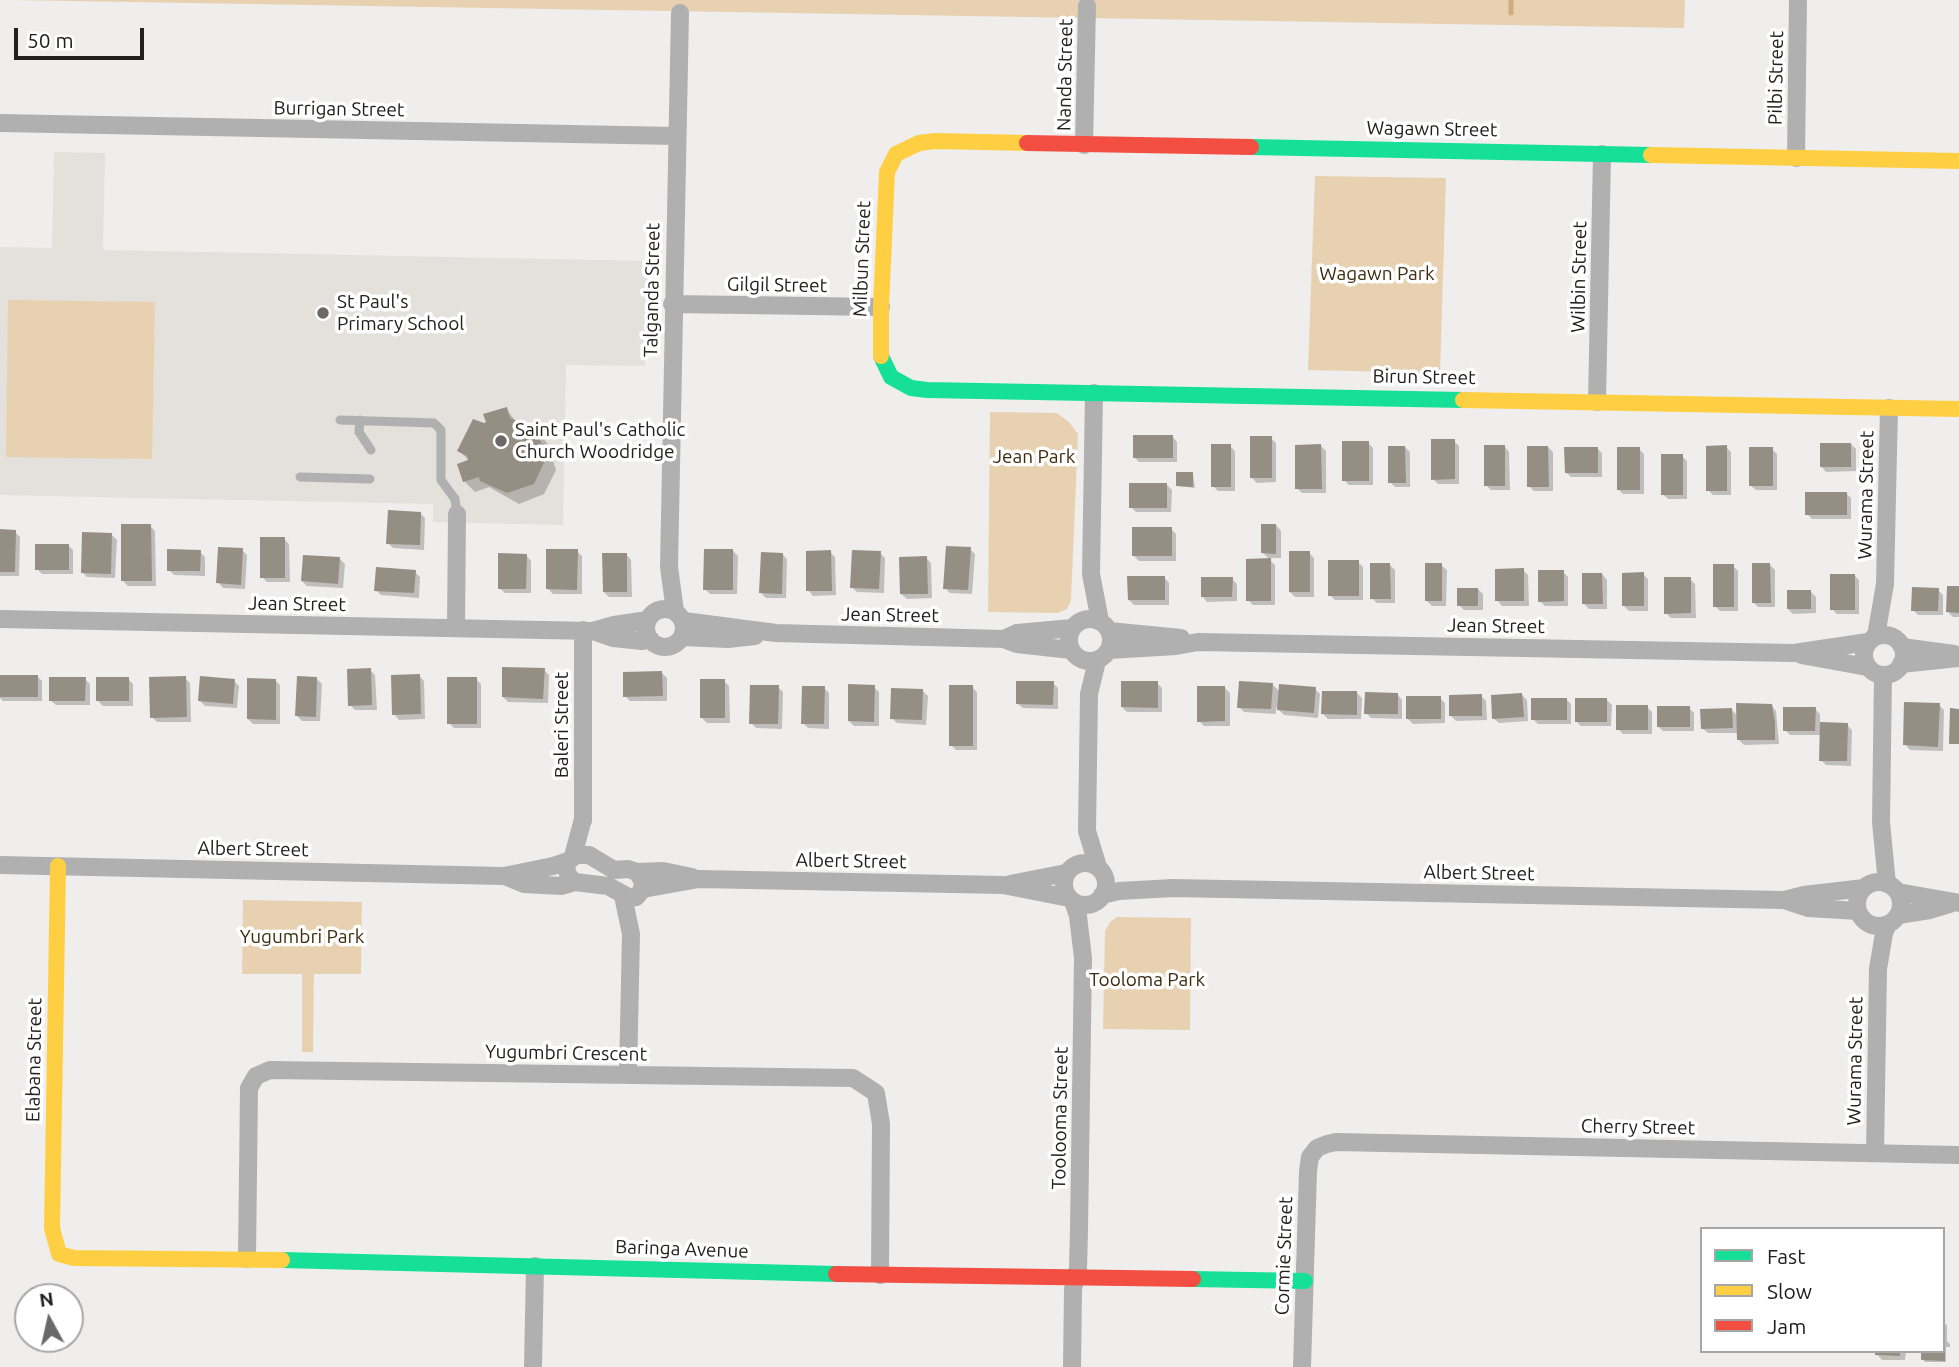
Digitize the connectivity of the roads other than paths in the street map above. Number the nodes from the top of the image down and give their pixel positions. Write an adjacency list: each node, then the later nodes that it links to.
1 (1798, 0): 9 (street, Pilbi Street)
2 (1087, 6): 6 (street, Nanda Street)
3 (680, 13): 5 (street, Talganda Street)
4 (0, 123): 5 (street, Burrigan Street)
5 (676, 136): 11 (street, Talganda Street)
6 (1084, 145): 7 (street, Wagawn Street); 8 (street, Wagawn Street)
7 (905, 148): 12 (street, Milbun Street)
8 (1602, 154): 9 (street, Wagawn Street); 15 (street, Wilbin Street)
9 (1796, 158): 10 (street, Wagawn Street)
10 (1959, 161)
11 (673, 304): 12 (street, Gilgil Street); 25 (street, Talganda Street)
12 (881, 307): 13 (street, Milbun Street)
13 (891, 377): 14 (street, Birun Street)
14 (1094, 393): 15 (street, Birun Street); 26 (street)
15 (1597, 402): 16 (street, Birun Street)
16 (1889, 408): 17 (street, Birun Street); 32 (street, Wurama Street)
17 (1959, 409)
18 (340, 420): 19 (lane)
19 (359, 420): 20 (lane); 23 (lane)
20 (371, 450)
21 (300, 477): 22 (lane)
22 (370, 479)
23 (457, 514): 27 (street)
24 (0, 619): 27 (street, Jean Street)
25 (669, 620): 28 (street, Jean Street); 29 (street, Talganda Street); 29 (street, Jean Street); 30 (street, Jean Street)
26 (1091, 625): 30 (street, Jean Street); 31 (street, Jean Street); 34 (street); 34 (street)
27 (456, 628): 28 (street, Jean Street)
28 (588, 630): 29 (street, Jean Street); 38 (street, Baleri Street)
29 (649, 639)
30 (1004, 639): 34 (street, Jean Street)
31 (1198, 642): 33 (street, Jean Street); 34 (street, Jean Street)
32 (1888, 645): 33 (street, Jean Street); 35 (street, Jean Street); 36 (street); 36 (street, Wurama Street)
33 (1794, 653): 36 (street, Jean Street)
34 (1089, 655): 37 (street)
35 (1959, 656)
36 (1875, 671): 48 (street)
37 (1087, 831): 41 (street); 42 (street)
38 (577, 857): 43 (street, Albert Street); 44 (street, Albert Street); 46 (street)
39 (0, 865): 40 (street, Albert Street)
40 (58, 866): 44 (street, Albert Street); 62 (street, Elabana Street)
41 (1070, 869): 42 (street, Albert Street); 47 (street, Albert Street); 52 (street)
42 (1100, 870): 49 (street, Albert Street); 51 (street)
43 (637, 872): 45 (street, Albert Street); 50 (street)
44 (504, 876): 46 (street, Albert Street)
45 (699, 879): 47 (street, Albert Street); 50 (street, Albert Street)
46 (575, 882): 50 (street, Albert Street)
47 (1003, 885): 52 (street, Albert Street)
48 (1880, 887): 53 (street, Albert Street); 54 (street, Albert Street); 55 (street); 56 (street)
49 (1173, 888): 51 (street, Albert Street); 53 (street, Albert Street)
50 (634, 894): 58 (street)
51 (1097, 899): 52 (street, Albert Street); 57 (street, Toolooma Street)
52 (1071, 900): 57 (street, Toolooma Street)
53 (1784, 900): 55 (street, Albert Street)
54 (1956, 903): 56 (street, Albert Street)
55 (1858, 911): 56 (street)
56 (1886, 921): 60 (street, Wurama Street)
57 (1083, 958): 66 (street, Toolooma Street)
58 (628, 1075): 63 (street, Yugumbri Crescent); 65 (street, Yugumbri Crescent)
59 (1317, 1148): 60 (street, Cherry Street); 67 (street, Cormie Street)
60 (1875, 1153): 61 (street, Cherry Street)
61 (1959, 1155)
62 (59, 1254): 63 (street, Baringa Avenue)
63 (247, 1259): 64 (street, Baringa Avenue)
64 (535, 1266): 65 (street, Baringa Avenue); 68 (street)
65 (880, 1275): 66 (street, Baringa Avenue)
66 (1075, 1279): 67 (street, Baringa Avenue); 69 (street, Toolooma Street)
67 (1305, 1281): 70 (street, Cormie Street)
68 (533, 1367)
69 (1072, 1367)
70 (1302, 1367)

